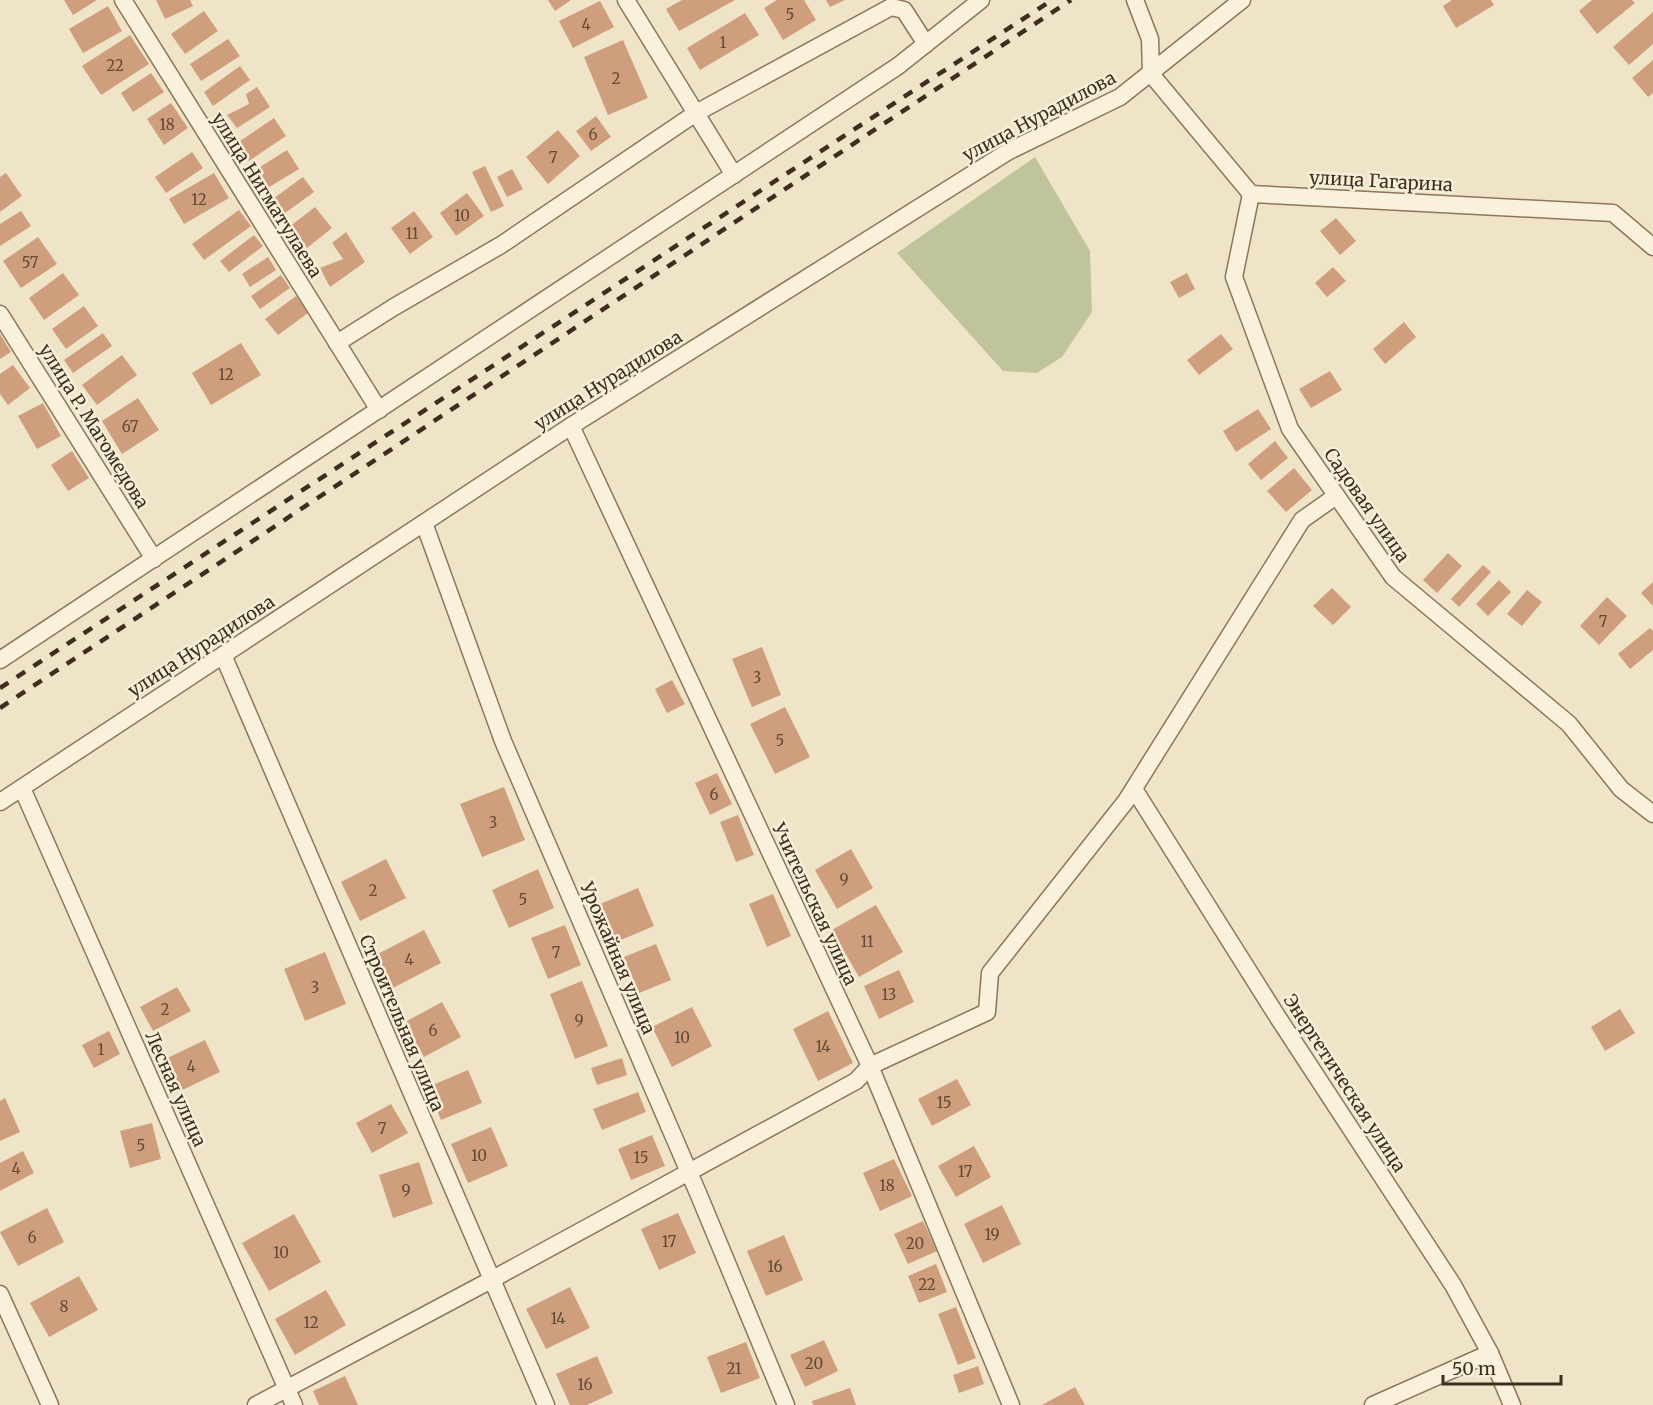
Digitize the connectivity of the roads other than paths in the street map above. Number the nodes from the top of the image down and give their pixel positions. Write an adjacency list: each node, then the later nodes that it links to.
1 (123, 0): 13 (street, улица Нигматулаева)
2 (626, 0): 8 (street)
3 (981, 0): 6 (street)
4 (1135, 0): 7 (street)
5 (1242, 0): 7 (street, улица Нурадилова)
6 (926, 44): 8 (street); 9 (street)
7 (1151, 74): 10 (street); 15 (street, улица Нурадилова)
8 (696, 113): 9 (street); 13 (street)
9 (734, 175): 14 (street)
10 (1251, 194): 11 (street, улица Гагарина); 16 (street, Садовая улица)
11 (1653, 247)
12 (0, 314): 18 (street, улица Р. Магомедова)
13 (337, 343): 14 (street, улица Нигматулаева)
14 (379, 410): 18 (street)
15 (571, 426): 17 (street, улица Нурадилова); 25 (street, Учительская улица)
16 (1336, 496): 22 (street); 24 (street, Садовая улица)
17 (423, 523): 19 (street, улица Нурадилова); 26 (street, Урожайная улица)
18 (154, 559): 20 (street)
19 (224, 655): 21 (street, улица Нурадилова); 27 (street, Строительная улица)
20 (0, 660)
21 (22, 788): 23 (street, улица Нурадилова); 30 (street, Лесная улица)
22 (1134, 789): 25 (street); 29 (street, Энергетическая улица)
23 (0, 802)
24 (1653, 814)
25 (870, 1066): 26 (street); 36 (street, Учительская улица)
26 (689, 1172): 27 (street); 35 (street, Урожайная улица)
27 (491, 1280): 30 (street); 34 (street, Строительная улица)
28 (0, 1294): 31 (street)
29 (1490, 1353): 37 (street); 38 (street, Энергетическая улица)
30 (287, 1388): 32 (street); 33 (street, Лесная улица)
31 (50, 1405)
32 (256, 1405)
33 (294, 1405)
34 (546, 1405)
35 (786, 1405)
36 (1011, 1405)
37 (1373, 1405)
38 (1512, 1405)

